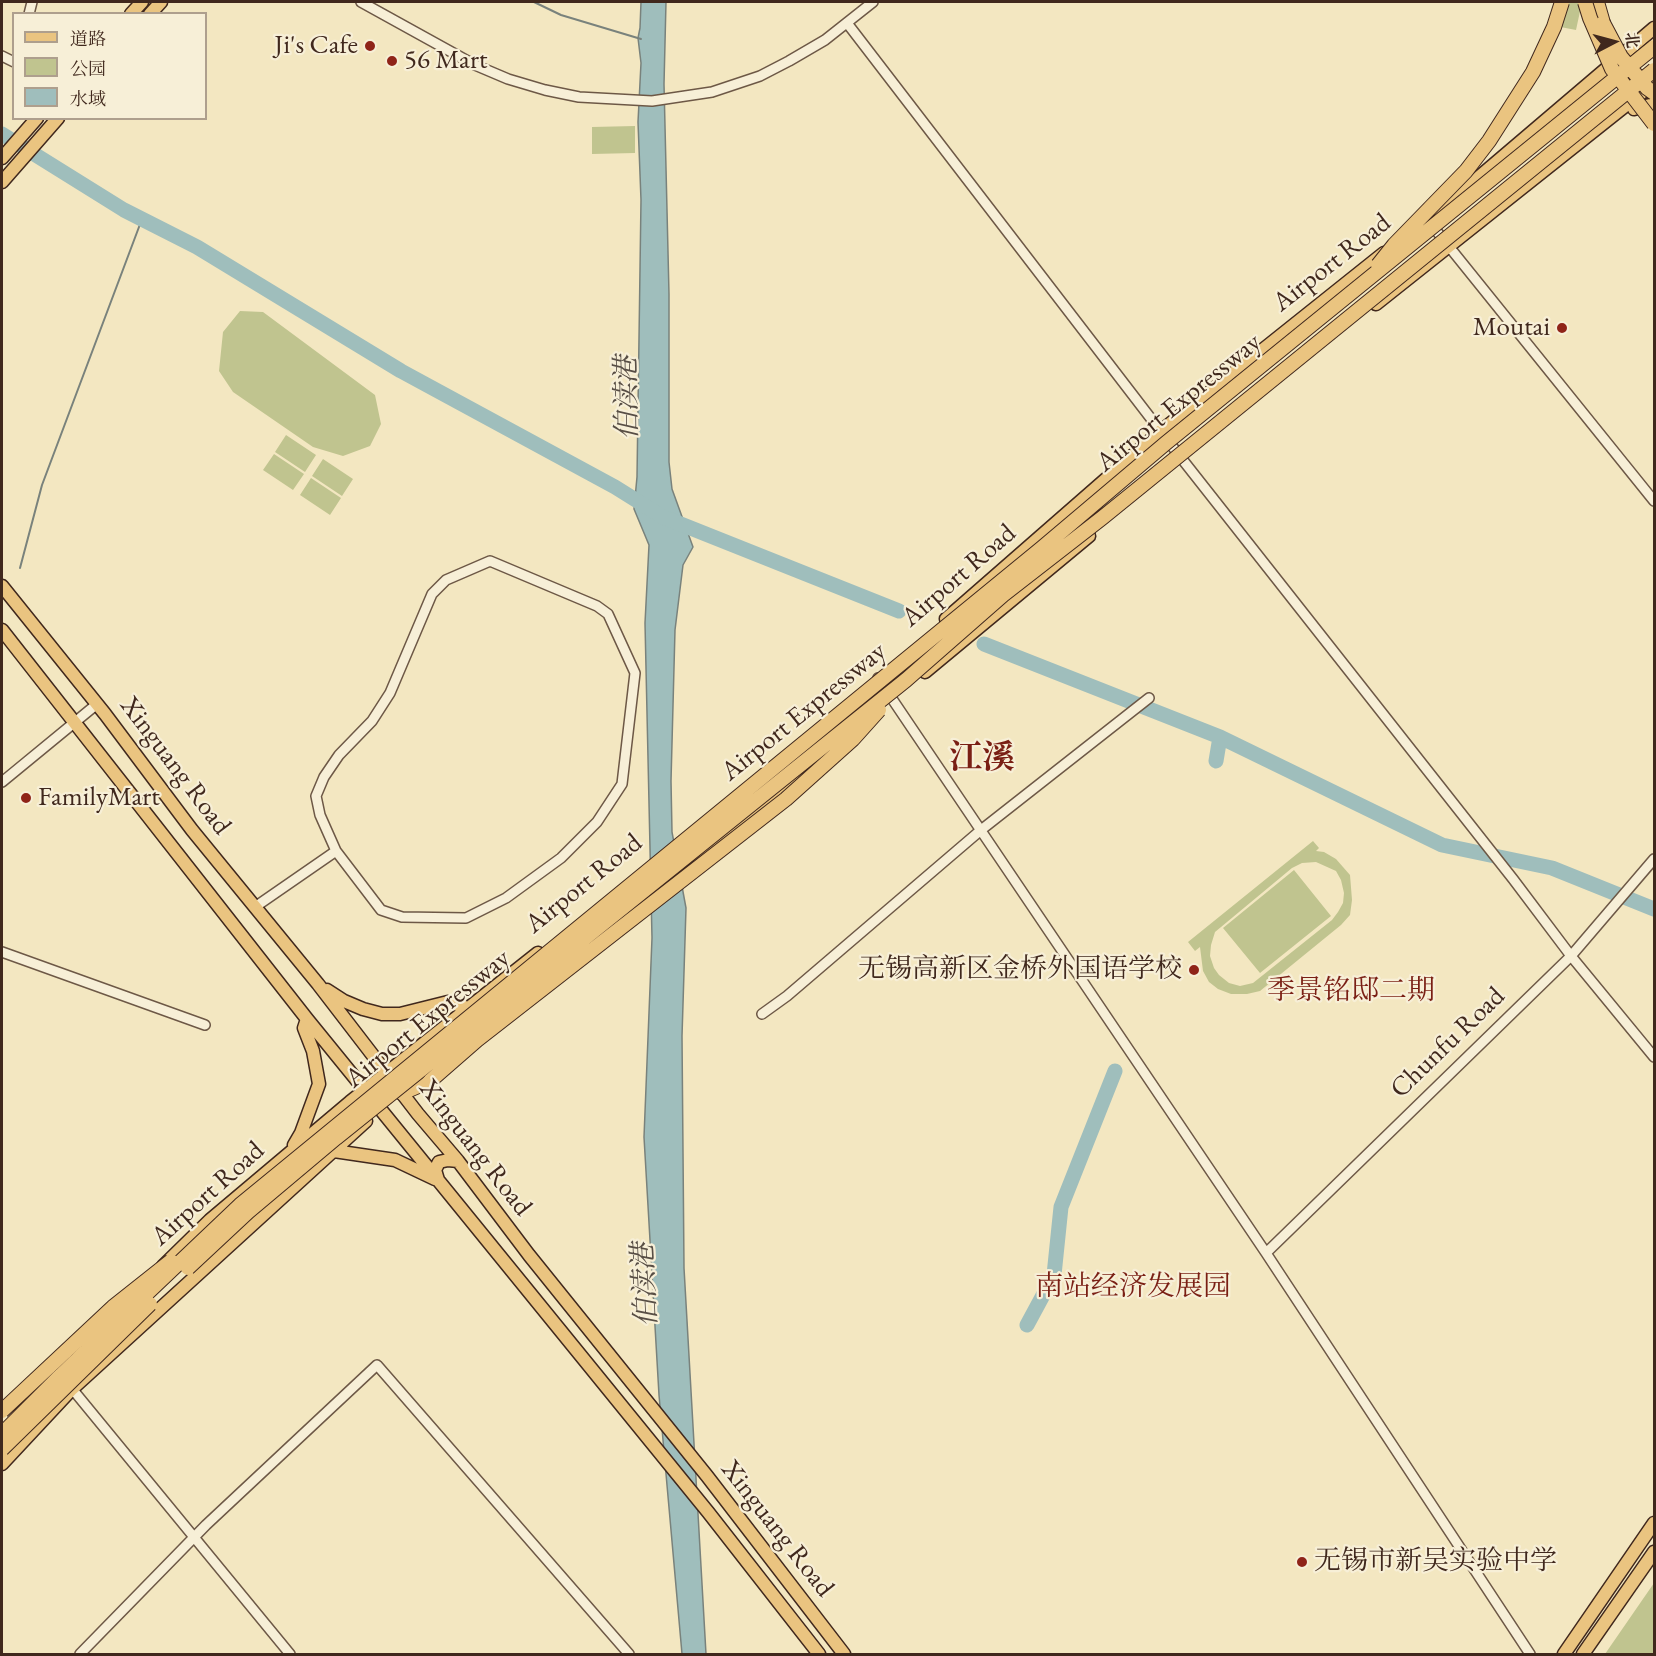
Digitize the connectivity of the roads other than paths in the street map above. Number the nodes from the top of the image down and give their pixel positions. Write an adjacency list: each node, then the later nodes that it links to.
1 (361, 2): 6 (street)
2 (873, 2): 6 (street)
3 (1562, 2): 21 (highway, bridge)
4 (1585, 2): 16 (highway, bridge)
5 (1598, 2): 11 (highway, bridge)
6 (847, 23): 22 (street)
7 (1654, 28): 19 (main road, Airport Road)
8 (1654, 47): 21 (highway, Airport Expressway, bridge)
9 (1654, 70): 28 (highway, Airport Expressway, bridge)
10 (1654, 83): 13 (main road, Airport Road)
11 (1654, 93)
12 (1654, 104): 13 (main road)
13 (1613, 116): 20 (main road, Airport Road)
14 (56, 120): 18 (main road)
15 (34, 122): 17 (main road)
16 (1654, 124)
17 (2, 158)
18 (2, 182)
19 (1427, 219): 20 (street); 22 (main road, Airport Road)
20 (1448, 247): 23 (main road, Airport Road); 24 (street)
21 (1358, 289): 54 (highway, Airport Expressway, bridge)
22 (1161, 430): 23 (street); 27 (main road, Airport Road)
23 (1182, 459): 30 (main road, Airport Road); 39 (street)
24 (1654, 501)
25 (2, 586): 31 (main road, Xinguang Road)
26 (2, 630): 32 (main road, Xinguang Road)
27 (878, 678): 30 (street); 41 (main road, Airport Road)
28 (906, 680): 48 (highway, bridge); 61 (highway, Airport Expressway, bridge)
29 (1149, 698): 34 (street)
30 (892, 699): 34 (street); 48 (main road, Airport Road)
31 (97, 704): 32 (street); 37 (main road, Xinguang Road)
32 (75, 722): 33 (street); 43 (main road, Xinguang Road)
33 (2, 782)
34 (981, 830): 42 (street); 55 (street)
35 (336, 851): 35 (street); 37 (street)
36 (1654, 859): 39 (street, Chunfu Road)
37 (255, 907): 40 (main road, Xinguang Road)
38 (2, 952): 44 (street)
39 (1571, 956): 45 (street); 55 (street, Chunfu Road)
40 (318, 984): 41 (main road); 46 (main road, Xinguang Road)
41 (468, 1008): 46 (main road, Airport Road)
42 (762, 1014)
43 (307, 1019): 47 (main road, Xinguang Road); 51 (main road)
44 (205, 1025)
45 (1654, 1057)
46 (386, 1072): 47 (main road, Airport Road); 48 (main road, Xinguang Road)
47 (365, 1089): 49 (main road, Xinguang Road); 51 (main road, Airport Road)
48 (402, 1093): 49 (main road, Airport Road); 52 (main road, Xinguang Road)
49 (381, 1109): 50 (main road, Airport Road); 53 (main road, Xinguang Road)
50 (334, 1151): 53 (main road); 57 (main road, Airport Road)
51 (286, 1156): 56 (main road, Airport Road)
52 (458, 1161): 53 (main road); 70 (main road, Xinguang Road)
53 (438, 1181): 69 (main road, Xinguang Road)
54 (240, 1205): 58 (highway, bridge); 60 (highway, Airport Expressway, bridge)
55 (1266, 1252): 71 (street)
56 (57, 1370): 57 (street); 59 (main road, Airport Road)
57 (72, 1389): 62 (main road, Airport Road); 64 (street)
58 (2, 1411)
59 (2, 1425)
60 (2, 1434)
61 (2, 1449)
62 (2, 1464)
63 (1654, 1523): 72 (main road)
64 (194, 1538): 66 (street); 67 (street); 68 (street)
65 (1654, 1552): 73 (main road)
66 (80, 1654)
67 (290, 1654)
68 (629, 1654)
69 (819, 1654)
70 (844, 1654)
71 (1530, 1654)
72 (1564, 1654)
73 (1583, 1654)

